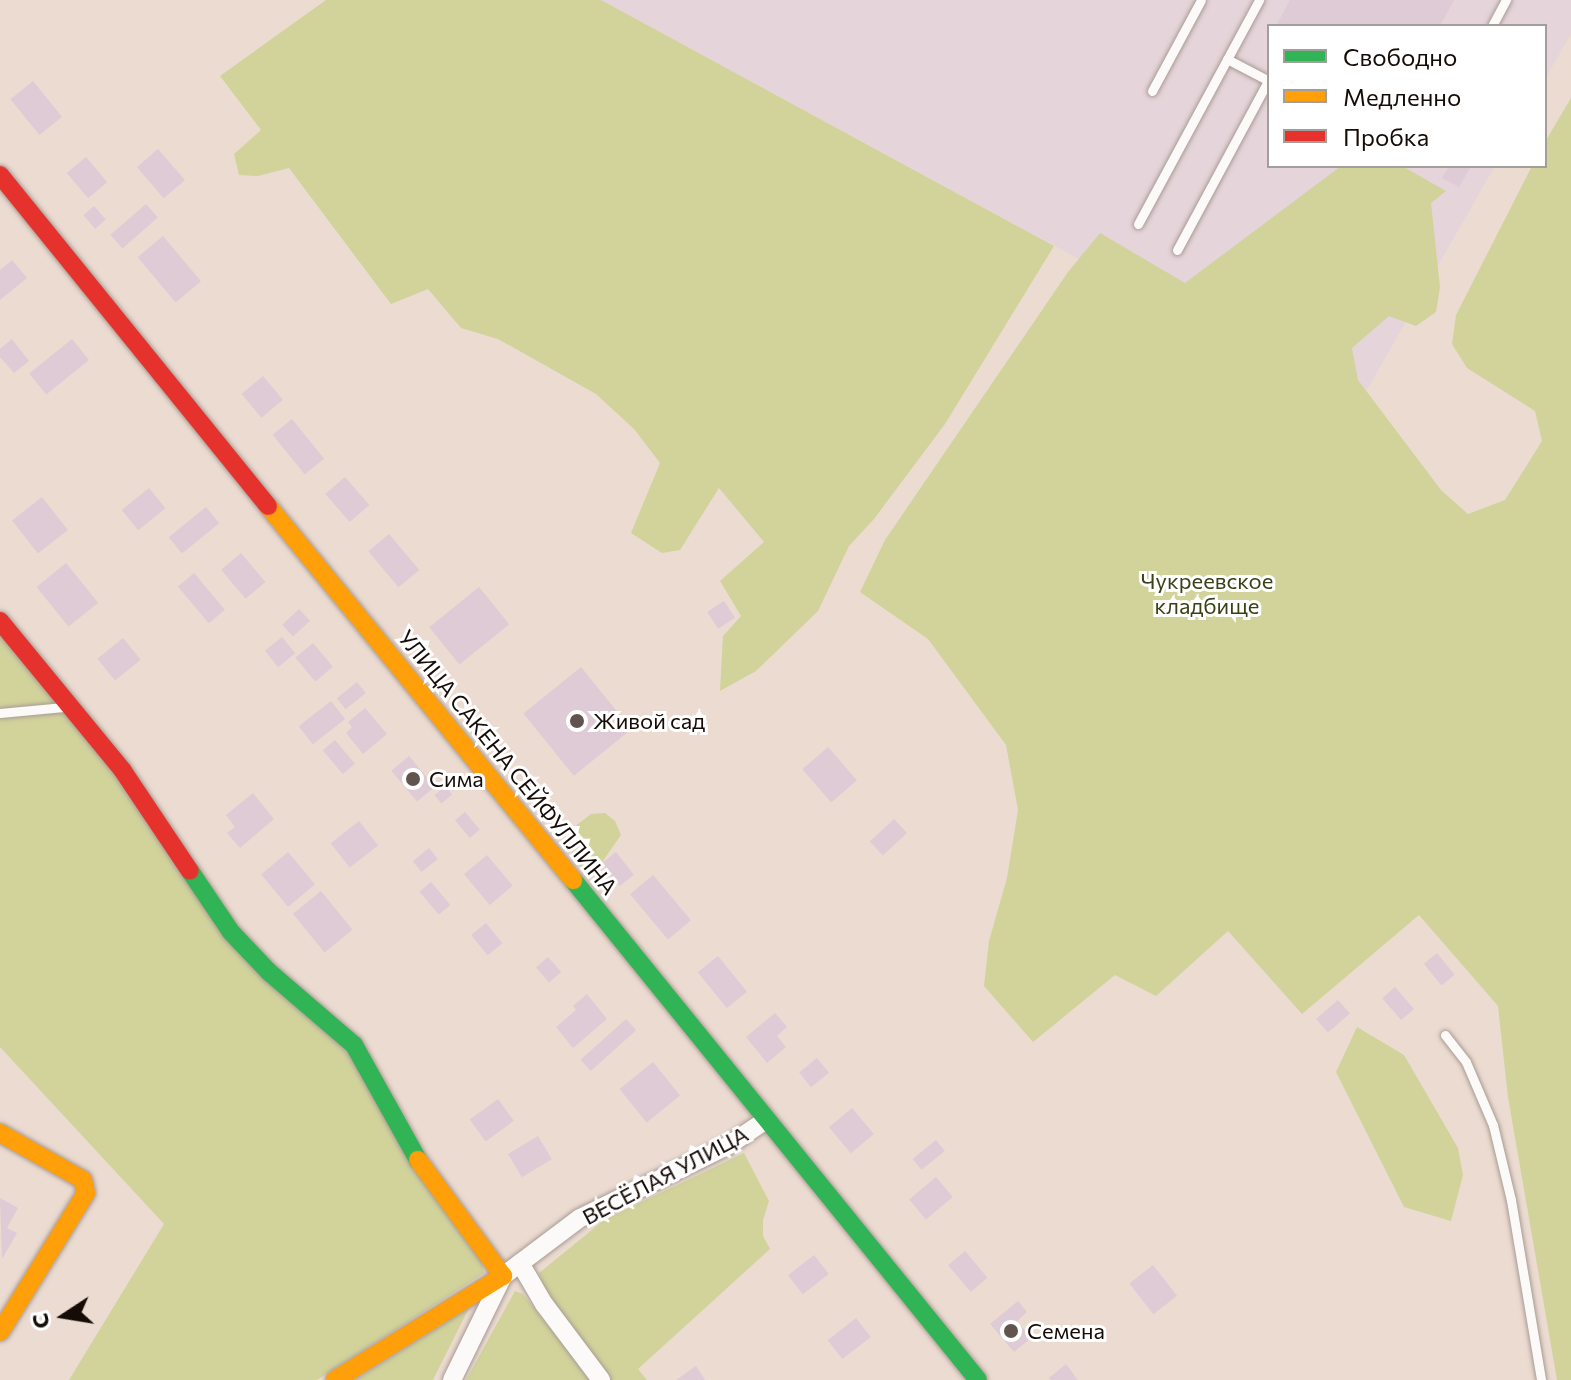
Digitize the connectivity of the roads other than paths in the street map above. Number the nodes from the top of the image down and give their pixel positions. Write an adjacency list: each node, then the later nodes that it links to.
1 (1201, 0): 8 (lane)
2 (1259, 0): 5 (lane)
3 (1506, 0): 4 (lane)
4 (1493, 24)
5 (1227, 59): 6 (lane); 10 (lane)
6 (1267, 80)
7 (1267, 85): 11 (lane)
8 (1152, 91)
9 (0, 175): 16 (main road, УЛИЦА САКЕНА СЕЙФУЛЛИНА)
10 (1138, 224)
11 (1177, 250)
12 (0, 621): 13 (main road)
13 (70, 706): 14 (lane); 19 (main road)
14 (0, 713)
15 (1445, 1035): 25 (lane)
16 (766, 1120): 18 (street, ВЕСЁЛАЯ УЛИЦА); 24 (main road, УЛИЦА САКЕНА СЕЙФУЛЛИНА)
17 (0, 1133): 20 (main road)
18 (520, 1263): 19 (street, ВЕСЁЛАЯ УЛИЦА); 23 (street)
19 (503, 1276): 21 (main road); 22 (street, ВЕСЁЛАЯ УЛИЦА)
20 (0, 1332)
21 (335, 1380)
22 (452, 1380)
23 (601, 1380)
24 (978, 1380)
25 (1541, 1380)

